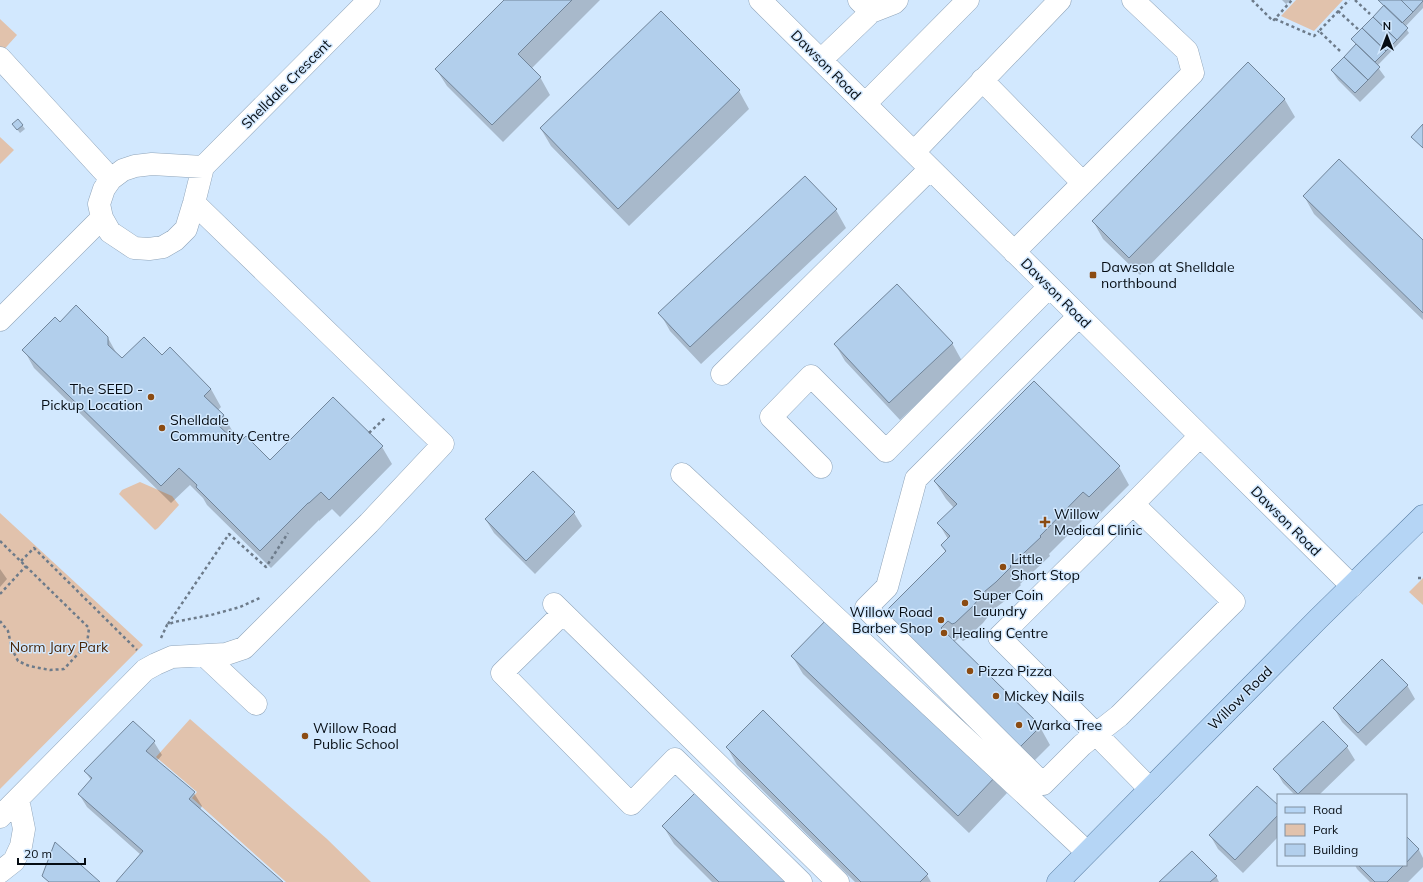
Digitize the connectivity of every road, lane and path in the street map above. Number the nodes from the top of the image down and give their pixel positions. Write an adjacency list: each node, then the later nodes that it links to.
1 (369, 0): 23 (street, Shelldale Crescent)
2 (760, 0): 19 (street, Dawson Road)
3 (897, 0): 11 (street)
4 (968, 0): 21 (street)
5 (1060, 0): 20 (street)
6 (1133, 0): 26 (street)
7 (1252, 0): 14 (path)
8 (1292, 0): 14 (path)
9 (1349, 0): 12 (path)
10 (1355, 0): 13 (path)
11 (865, 6): 19 (street)
12 (1338, 11): 15 (path); 16 (path)
13 (1370, 14)
14 (1275, 19): 16 (path)
15 (1359, 30)
16 (1319, 31): 17 (path)
17 (1340, 51)
18 (0, 58): 25 (street)
19 (821, 60): 21 (street, Dawson Road)
20 (982, 80): 22 (street); 26 (street)
21 (865, 104): 22 (street, Dawson Road)
22 (914, 152): 24 (street, Dawson Road)
23 (203, 167): 25 (street); 27 (street)
24 (930, 168): 29 (street, Dawson Road); 33 (street)
25 (111, 179): 28 (street)
26 (1083, 183): 29 (street)
27 (194, 203): 28 (street); 54 (street)
28 (102, 218): 32 (street)
29 (1014, 252): 30 (street, Dawson Road)
30 (1049, 287): 31 (street, Dawson Road); 37 (street)
31 (1078, 316): 36 (street, Dawson Road); 56 (street)
32 (0, 320)
33 (722, 374)
34 (388, 415): 35 (path)
35 (369, 433)
36 (1200, 436): 39 (street); 47 (street, Dawson Road)
37 (821, 467)
38 (682, 474): 60 (street)
39 (1133, 504): 56 (street); 56 (street)
40 (1423, 516): 47 (main road, Willow Road)
41 (288, 533): 51 (path)
42 (0, 541): 43 (path)
43 (21, 561): 44 (path); 53 (path)
44 (26, 566): 48 (path); 50 (path)
45 (1418, 578): 46 (path)
46 (1423, 578)
47 (1352, 586): 57 (main road, Willow Road)
48 (0, 594)
49 (266, 594): 51 (path)
50 (0, 621)
51 (167, 625): 52 (path)
52 (158, 643)
53 (140, 653)
54 (205, 656): 55 (street); 58 (street)
55 (256, 704)
56 (1096, 734): 57 (street)
57 (1150, 788): 60 (main road, Willow Road)
58 (18, 799): 59 (street); 61 (street)
59 (0, 817)
60 (1088, 852): 64 (main road, Willow Road)
61 (0, 872)
62 (801, 882): 63 (street)
63 (838, 882)
64 (1058, 882)

